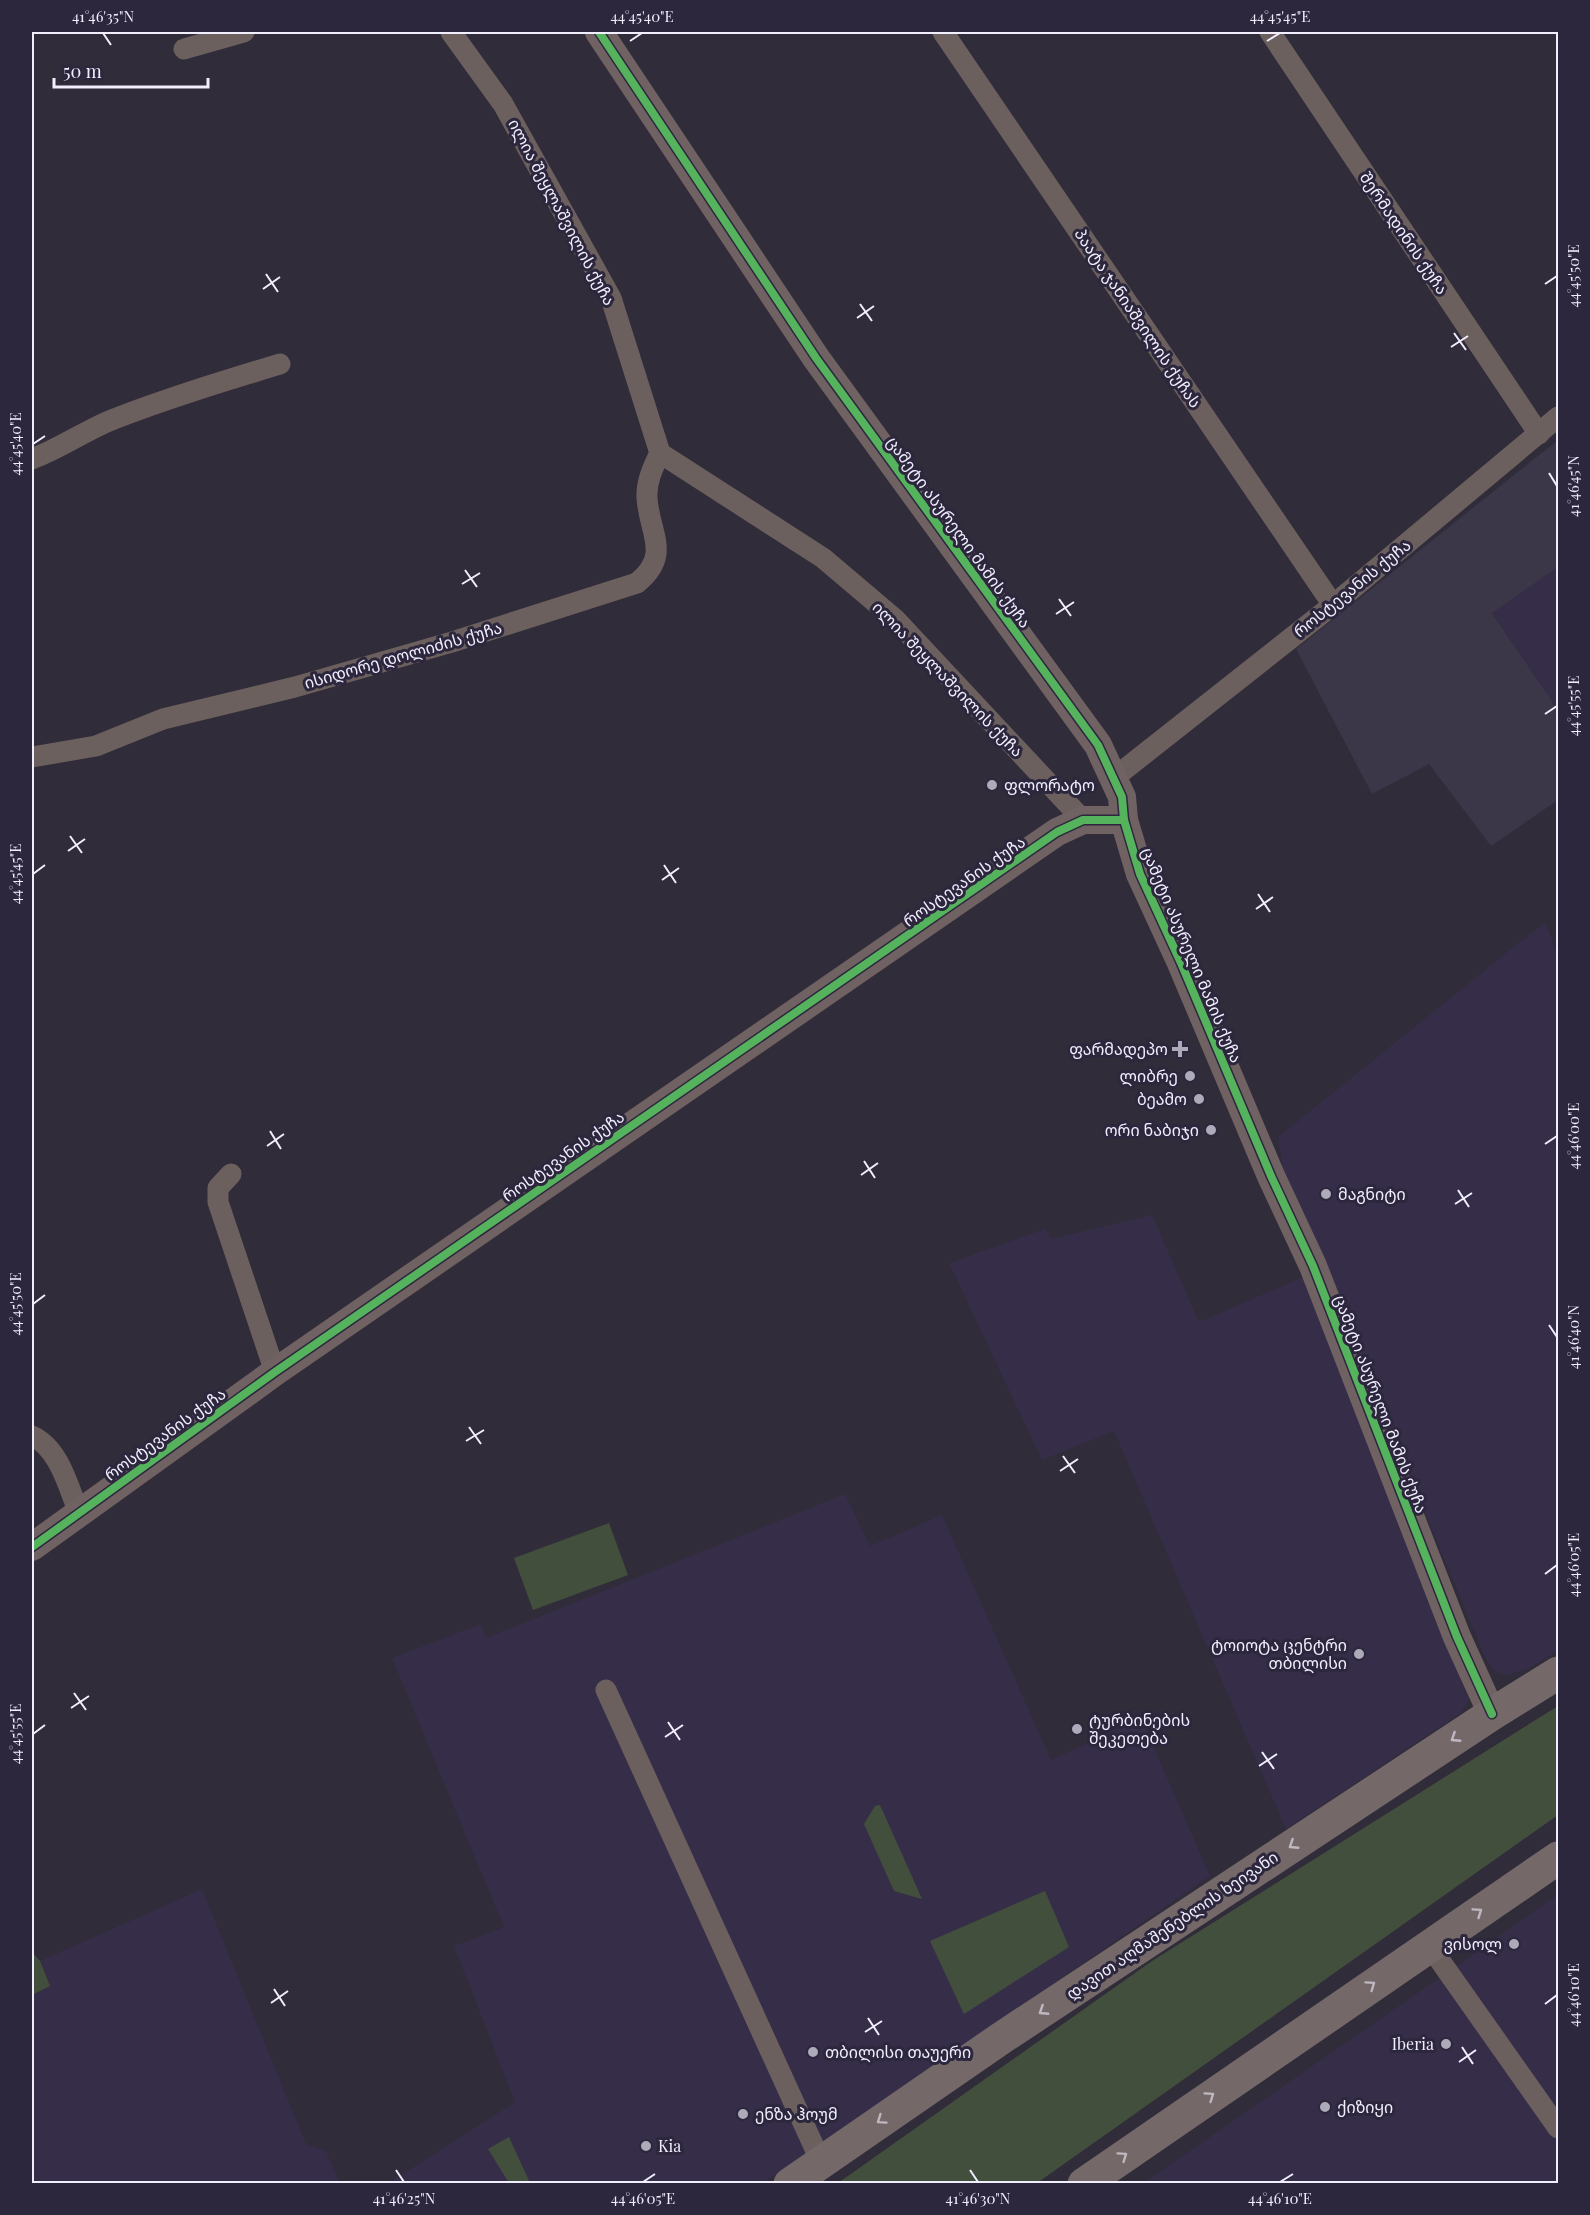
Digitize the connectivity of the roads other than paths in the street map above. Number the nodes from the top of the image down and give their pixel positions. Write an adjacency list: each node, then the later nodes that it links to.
1 (244, 32): 6 (street)
2 (451, 32): 10 (street, ილია შეყლაშვილის ქუჩა)
3 (599, 32): 14 (street, ცამეტი ასურელი მამის ქუჩა)
4 (943, 32): 12 (street, პაატა ჯანიაშვილის ქუჩას)
5 (1269, 32): 9 (street, შერმადინის ქუჩა)
6 (184, 49)
7 (280, 364): 11 (street)
8 (1558, 417): 9 (street, როსტევანის ქუჩა)
9 (1539, 434): 12 (street, როსტევანის ქუჩა)
10 (660, 453): 13 (street, ისიდორე დოლიძის ქუჩა); 15 (street, ილია შეყლაშვილის ქუჩა)
11 (32, 459)
12 (1333, 605): 14 (street, როსტევანის ქუჩა)
13 (32, 757)
14 (1114, 777): 16 (street, ცამეტი ასურელი მამის ქუჩა)
15 (1083, 820): 16 (street, როსტევანის ქუჩა); 18 (street, როსტევანის ქუჩა)
16 (1124, 820): 24 (street, ცამეტი ასურელი მამის ქუჩა)
17 (231, 1174): 18 (street)
18 (275, 1371): 20 (street, როსტევანის ქუჩა)
19 (32, 1436): 20 (street)
20 (79, 1513): 21 (street, როსტევანის ქუჩა)
21 (32, 1547)
22 (1558, 1673): 24 (highway, დავით აღმაშენებლის ხეივანი)
23 (606, 1690): 28 (street)
24 (1492, 1714): 28 (highway, დავით აღმაშენებლის ხეივანი, one-way to 28)
25 (1558, 1858): 26 (highway, one-way to 25)
26 (1429, 1945): 27 (street); 30 (highway, one-way to 26)
27 (1558, 2128)
28 (821, 2162): 29 (highway, დავით აღმაშენებლის ხეივანი)
29 (790, 2184)
30 (1084, 2184)

